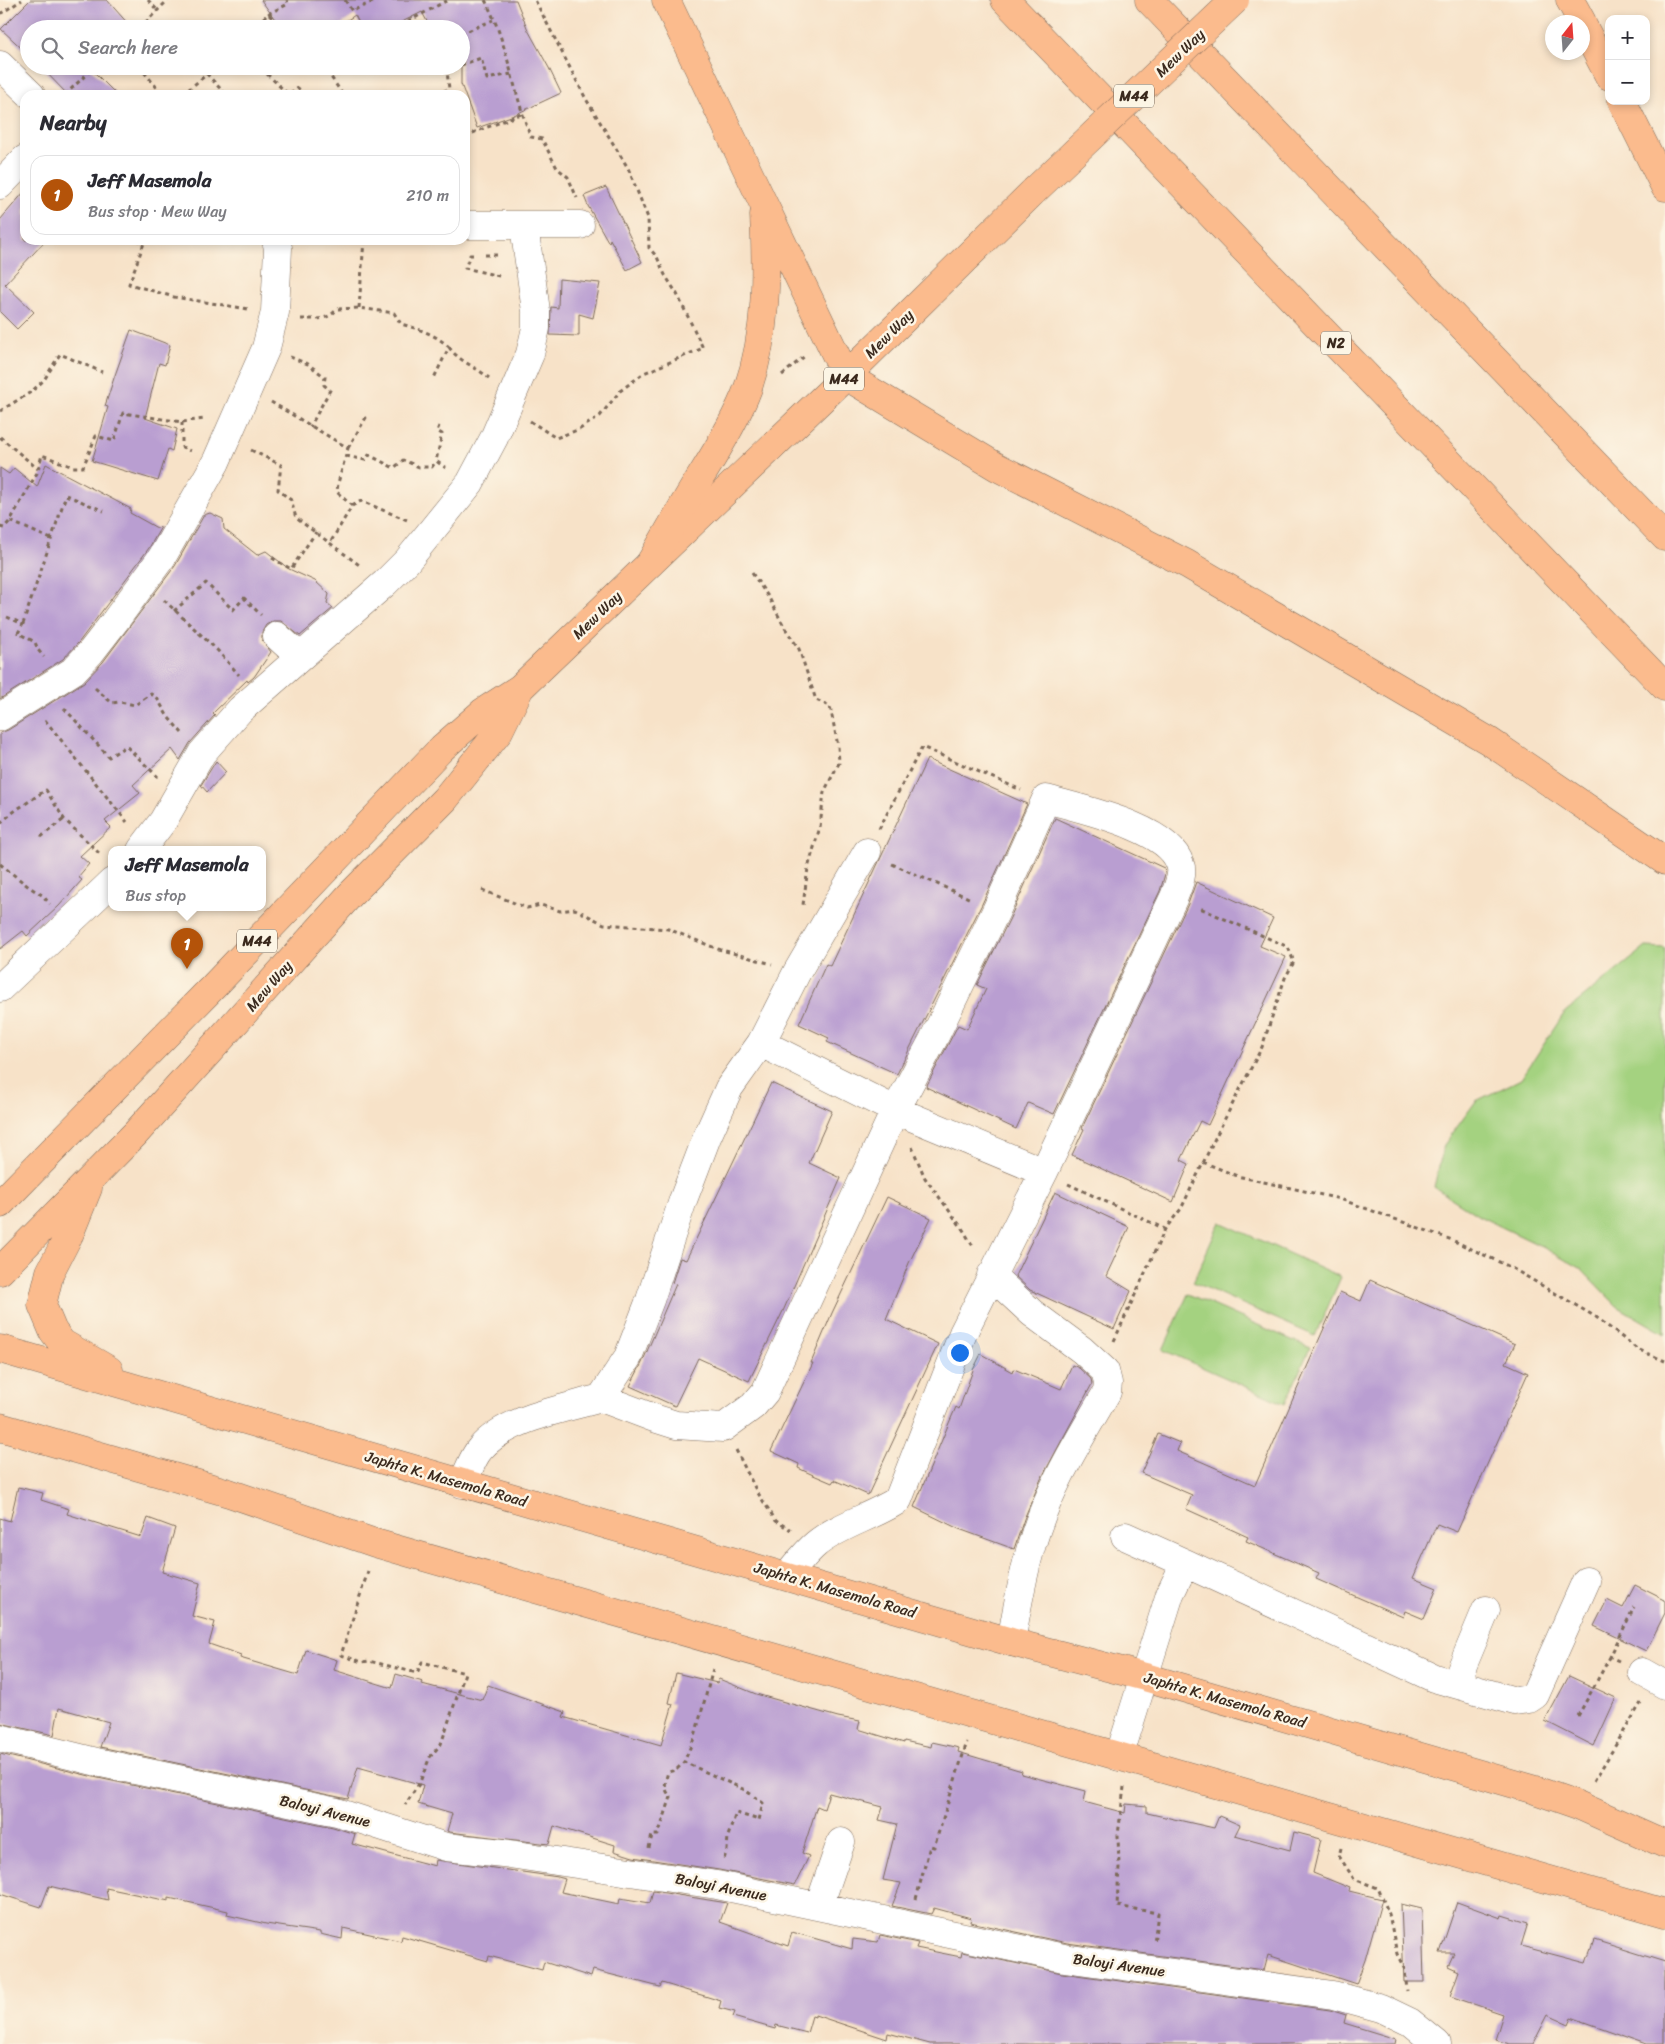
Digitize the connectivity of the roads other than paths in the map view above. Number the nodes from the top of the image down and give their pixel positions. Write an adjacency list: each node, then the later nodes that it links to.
1 (666, 0): 15 (main road)
2 (1005, 0): 25 (main road, N2)
3 (1150, 0): 21 (main road)
4 (1235, 0): 20 (main road, Mew Way / M44, bridge)
5 (1570, 0): 6 (main road)
6 (1578, 15)
7 (1590, 39): 9 (main road)
8 (0, 65): 10 (street)
9 (1605, 68)
10 (25, 90)
11 (1624, 105): 14 (main road)
12 (20, 164): 13 (street)
13 (0, 185)
14 (1665, 187)
15 (764, 204): 20 (main road); 22 (main road)
16 (580, 225): 18 (street)
17 (470, 226): 18 (street)
18 (524, 226): 24 (street)
19 (277, 245): 27 (street)
20 (846, 376): 22 (main road, Mew Way / M44); 30 (main road)
21 (1665, 537)
22 (650, 563): 26 (main road, Mew Way / M44)
23 (277, 636): 24 (street)
24 (300, 657): 28 (street)
25 (1665, 687)
26 (520, 688): 36 (main road, Mew Way / M44); 37 (main road, Mew Way / M44)
27 (0, 717)
28 (144, 846)
29 (867, 852): 33 (street)
30 (1665, 861)
31 (108, 870): 32 (street)
32 (0, 988)
33 (761, 1043): 34 (street); 42 (street)
34 (895, 1110): 35 (street); 35 (street); 42 (street)
35 (1044, 1172): 39 (street)
36 (92, 1177): 38 (main road, Mew Way / M44); 41 (main road)
37 (0, 1204)
38 (0, 1271)
39 (991, 1275): 47 (street); 50 (street)
40 (0, 1349): 41 (main road, Japhta K. Masemola Road)
41 (148, 1393): 44 (main road, Japhta K. Masemola Road)
42 (601, 1398): 44 (street)
43 (0, 1427): 54 (main road)
44 (462, 1484): 47 (main road, Japhta K. Masemola Road)
45 (1125, 1536): 46 (street)
46 (1185, 1563): 51 (street); 52 (street)
47 (787, 1576): 50 (main road, Japhta K. Masemola Road)
48 (1586, 1582): 52 (street)
49 (1486, 1610): 52 (street)
50 (1011, 1642): 51 (main road, Japhta K. Masemola Road)
51 (1145, 1677): 54 (street); 56 (main road, Japhta K. Masemola Road)
52 (1454, 1684)
53 (0, 1738): 57 (street, Baloyi Avenue)
54 (1119, 1757): 58 (main road)
55 (841, 1842): 57 (street)
56 (1665, 1844)
57 (819, 1906): 59 (street, Baloyi Avenue)
58 (1665, 1913)
59 (1437, 2044)

